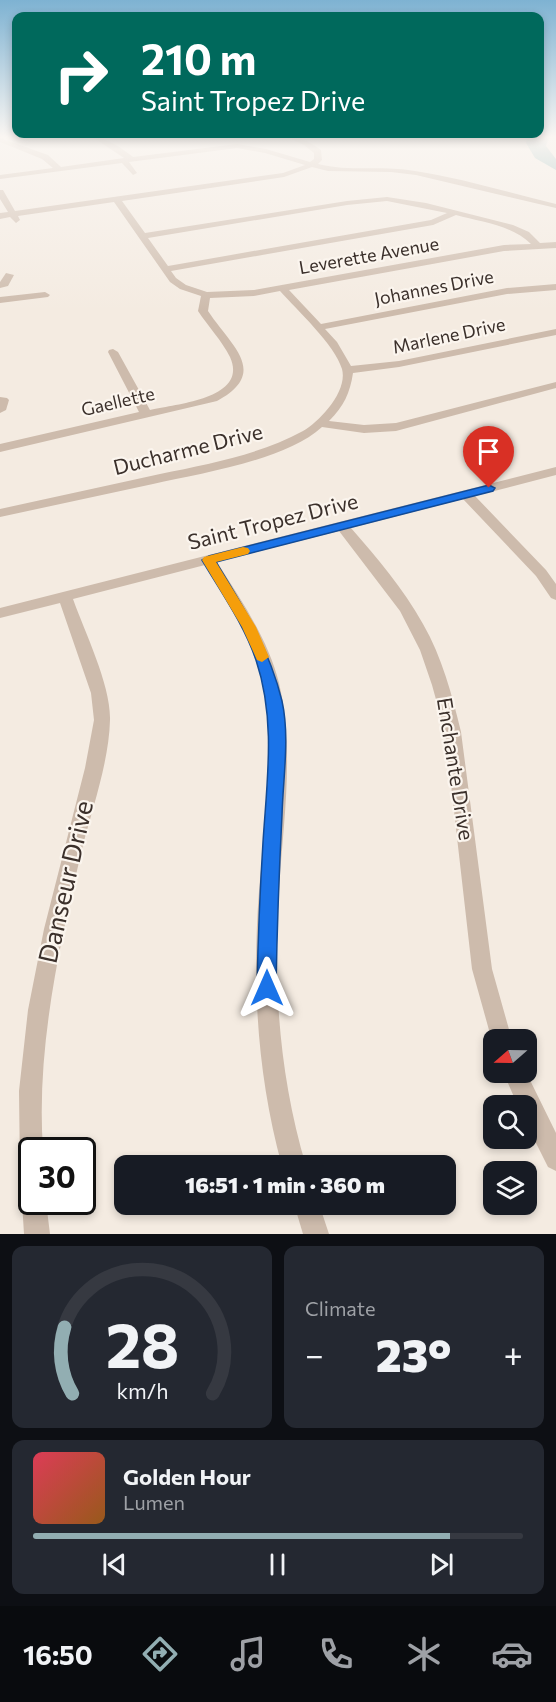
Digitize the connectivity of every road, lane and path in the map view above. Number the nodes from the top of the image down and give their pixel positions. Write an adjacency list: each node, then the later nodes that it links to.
1 (2, 196): 8 (street)
2 (165, 196): 4 (street)
3 (510, 196): 5 (street)
4 (120, 202): 8 (street); 10 (street)
5 (556, 206)
6 (456, 212): 10 (street); 11 (street); 13 (street)
7 (0, 216): 8 (street)
8 (13, 217): 9 (street)
9 (0, 223)
10 (142, 236): 13 (street)
11 (537, 244): 12 (street, Leverette Avenue); 17 (street, Leverette Avenue)
12 (556, 245)
13 (164, 269): 19 (street)
14 (9, 275): 15 (street)
15 (0, 285)
16 (556, 287): 21 (street, Johannes Drive)
17 (282, 288): 19 (street, Leverette Avenue); 21 (street)
18 (45, 294): 20 (street)
19 (206, 295): 26 (street, Gaellette)
20 (0, 300)
21 (319, 327): 24 (street)
22 (556, 332): 24 (street, Marlene Drive)
23 (113, 352): 26 (street)
24 (348, 370): 27 (street, Ducharme Drive)
25 (556, 385): 27 (street)
26 (146, 414): 28 (street, Gaellette)
27 (320, 423): 31 (street, Ducharme Drive)
28 (0, 448)
29 (556, 471): 30 (street, Saint Tropez Drive)
30 (466, 494): 32 (street, Saint Tropez Drive); 34 (street)
31 (0, 513)
32 (342, 525): 33 (street, Saint Tropez Drive); 37 (street, Enchante Drive)
33 (209, 560): 35 (street, Saint Tropez Drive); 40 (street)
34 (556, 595)
35 (65, 597): 36 (street, Saint Tropez Drive); 39 (street, Danseur Drive)
36 (0, 614)
37 (498, 1029)
38 (519, 1083): 41 (street)
39 (32, 1137)
40 (291, 1155)
41 (556, 1159)
42 (35, 1215): 44 (street)
43 (310, 1215): 45 (street)
44 (37, 1234)
45 (316, 1234)

